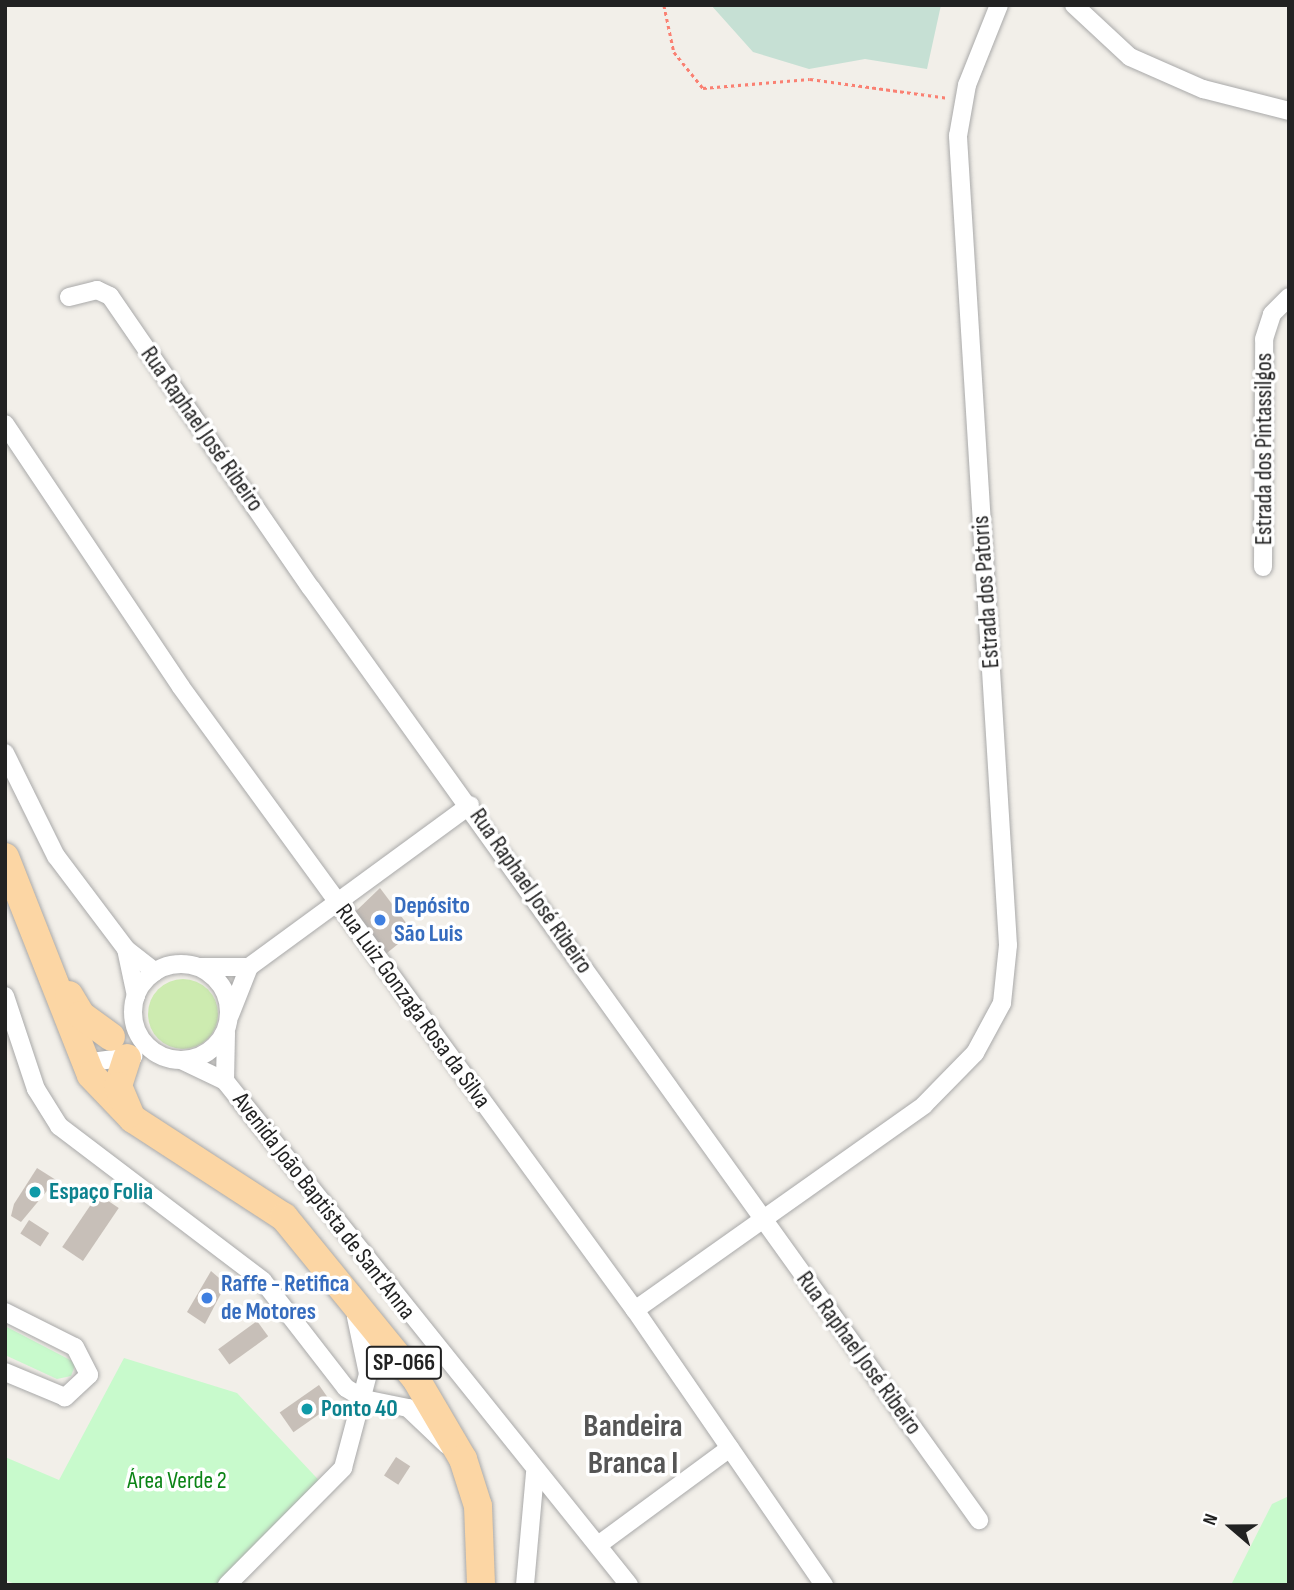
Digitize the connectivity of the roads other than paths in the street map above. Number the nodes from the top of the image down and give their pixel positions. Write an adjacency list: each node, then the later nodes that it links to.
1 (999, 5): 30 (street, Estrada dos Patoris)
2 (1074, 5): 3 (street)
3 (1289, 111)
4 (69, 297): 9 (street, Rua Raphael José Ribeiro)
5 (1289, 297): 7 (street, Estrada dos Pintassilgos)
6 (5, 424): 12 (street, Rua Luiz Gonzaga Rosa da Silva)
7 (1263, 567)
8 (5, 753): 13 (street)
9 (470, 805): 12 (street); 30 (street, Rua Raphael José Ribeiro)
10 (5, 857): 14 (main road, SP-066)
11 (5, 881): 20 (main road)
12 (338, 904): 16 (street); 32 (street, Rua Luiz Gonzaga Rosa da Silva)
13 (126, 949): 17 (street); 19 (street)
14 (50, 958): 22 (main road); 25 (main road, SP-066)
15 (200, 967): 16 (street); 17 (street); 21 (street)
16 (249, 967): 21 (street)
17 (155, 972): 19 (street)
18 (5, 996): 35 (street)
19 (134, 1004): 22 (street); 23 (street)
20 (57, 1013): 25 (main road); 27 (main road)
21 (228, 1022): 24 (street); 26 (street, Avenida João Baptista de Sant'Anna)
22 (119, 1047): 23 (street); 25 (street); 25 (street); 28 (main road)
23 (155, 1053): 24 (street)
24 (183, 1061): 26 (street, Avenida João Baptista de Sant'Anna)
25 (85, 1063): 27 (main road); 28 (main road, SP-066)
26 (225, 1081): 38 (street, Avenida João Baptista de Sant'Anna)
27 (86, 1096): 29 (main road, SP-066)
28 (133, 1119): 29 (main road, SP-066)
29 (243, 1186): 31 (main road, SP-066)
30 (762, 1218): 32 (street, Estrada dos Patoris); 39 (street, Rua Raphael José Ribeiro)
31 (339, 1279): 35 (street); 37 (main road, SP-066)
32 (635, 1311): 36 (street, Rua Luiz Gonzaga Rosa da Silva)
33 (5, 1312): 34 (street)
34 (5, 1372)
35 (363, 1399): 37 (street); 41 (street)
36 (730, 1448): 40 (street); 45 (street, Rua Luiz Gonzaga Rosa da Silva)
37 (463, 1459): 42 (main road, SP-066)
38 (536, 1472): 40 (street, Avenida João Baptista de Sant'Anna); 43 (street)
39 (979, 1520)
40 (601, 1543): 44 (street, Avenida João Baptista de Sant'Anna)
41 (228, 1585)
42 (481, 1585)
43 (525, 1585)
44 (629, 1585)
45 (824, 1585)

